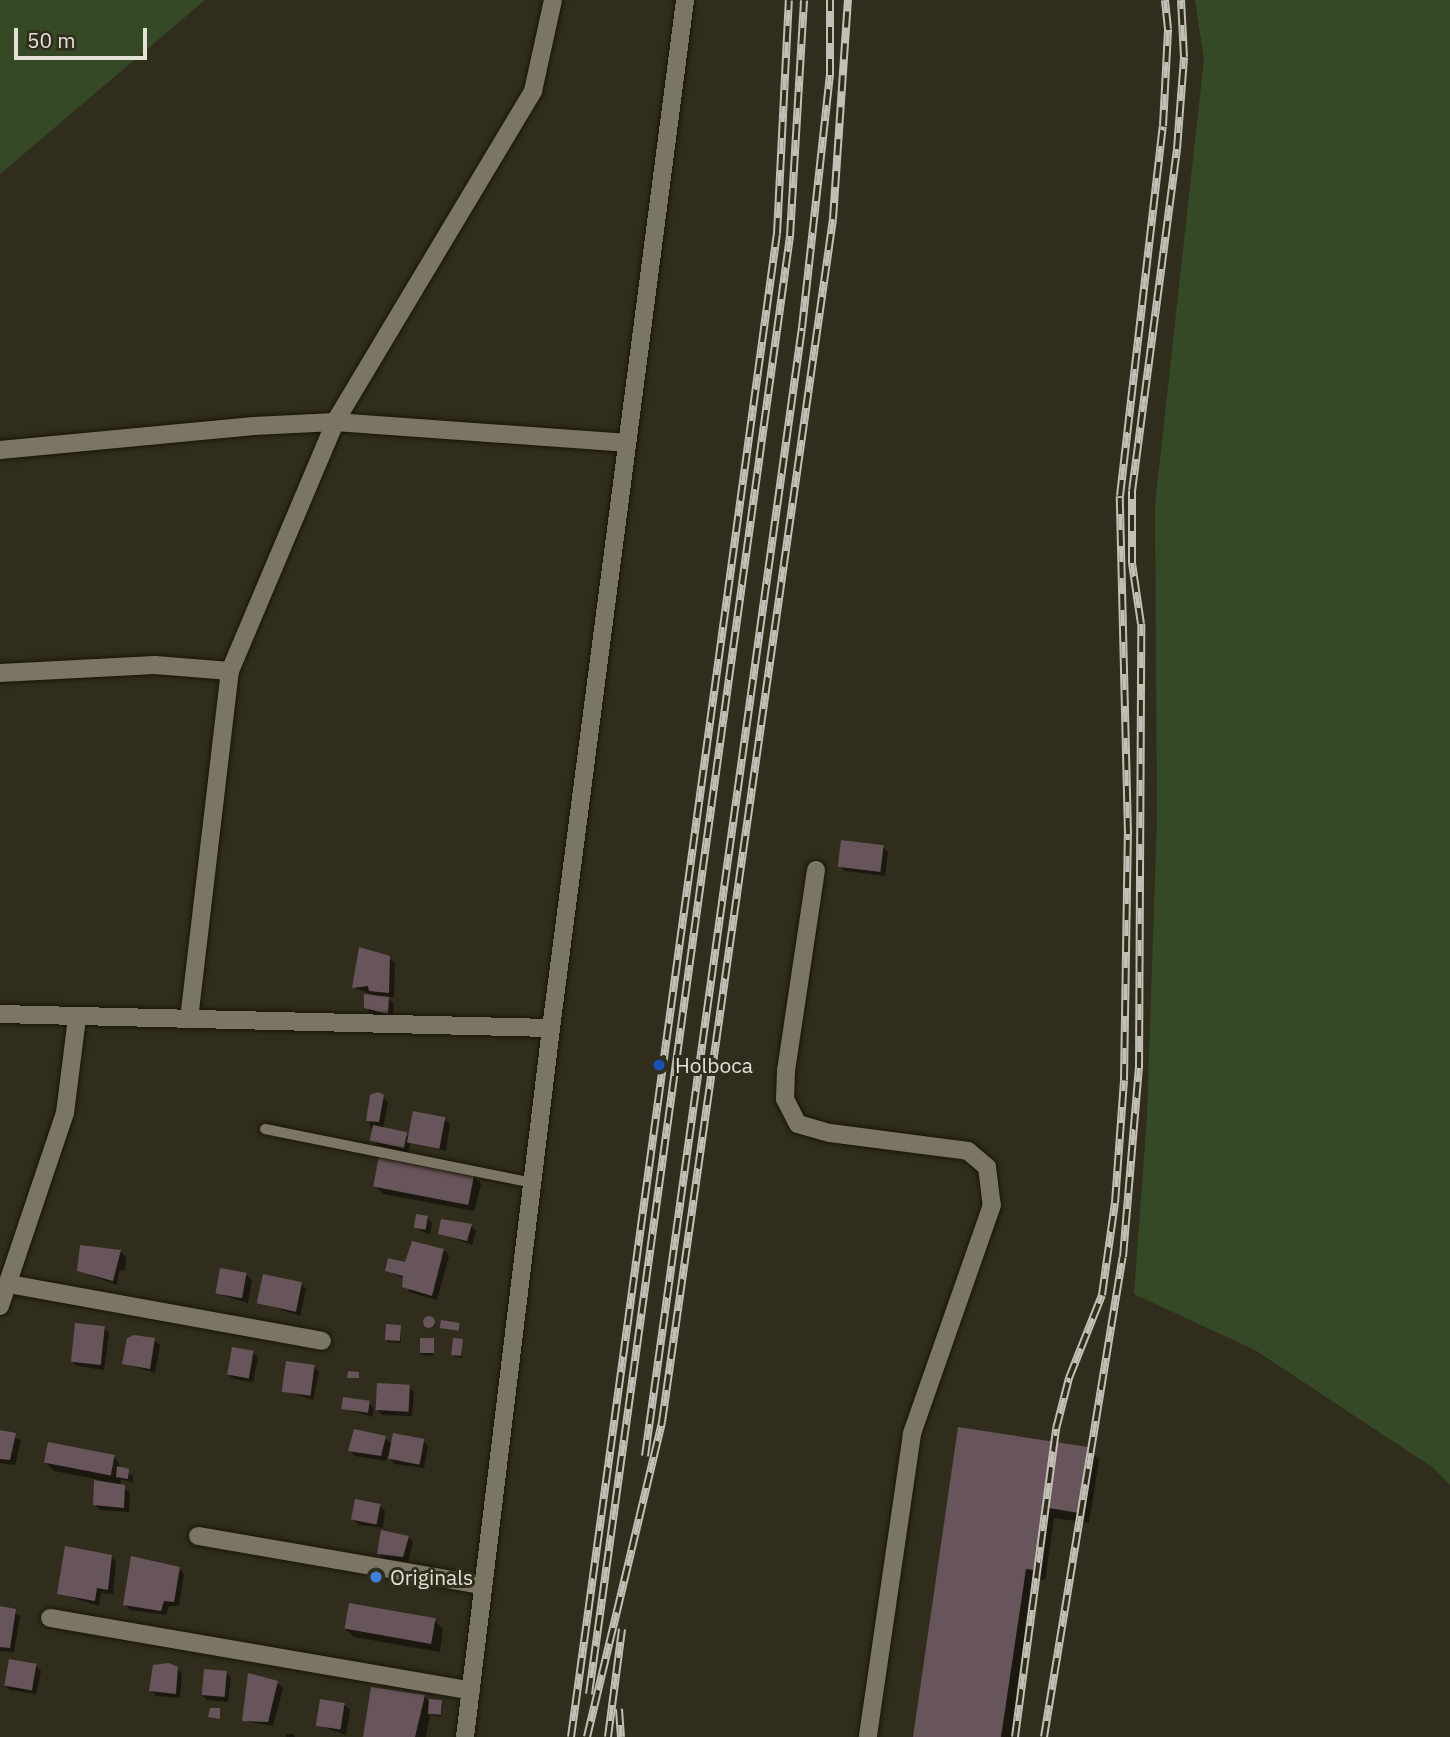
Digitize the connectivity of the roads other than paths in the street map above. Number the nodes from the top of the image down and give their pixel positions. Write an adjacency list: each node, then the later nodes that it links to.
1 (553, 0): 3 (street)
2 (685, 0): 4 (street)
3 (335, 422): 4 (street); 5 (street); 6 (street)
4 (625, 443): 12 (street)
5 (0, 450)
6 (230, 671): 7 (street); 11 (street)
7 (0, 673)
8 (816, 870): 23 (street)
9 (0, 1014): 10 (street)
10 (78, 1018): 11 (street); 15 (street)
11 (189, 1019): 12 (street)
12 (551, 1028): 14 (street)
13 (265, 1129): 14 (lane)
14 (533, 1183): 19 (street)
15 (9, 1284): 16 (street); 17 (street)
16 (0, 1306)
17 (322, 1341)
18 (198, 1536): 19 (street)
19 (482, 1585): 21 (street)
20 (50, 1618): 21 (street)
21 (471, 1691): 22 (street)
22 (465, 1737)
23 (868, 1737)

